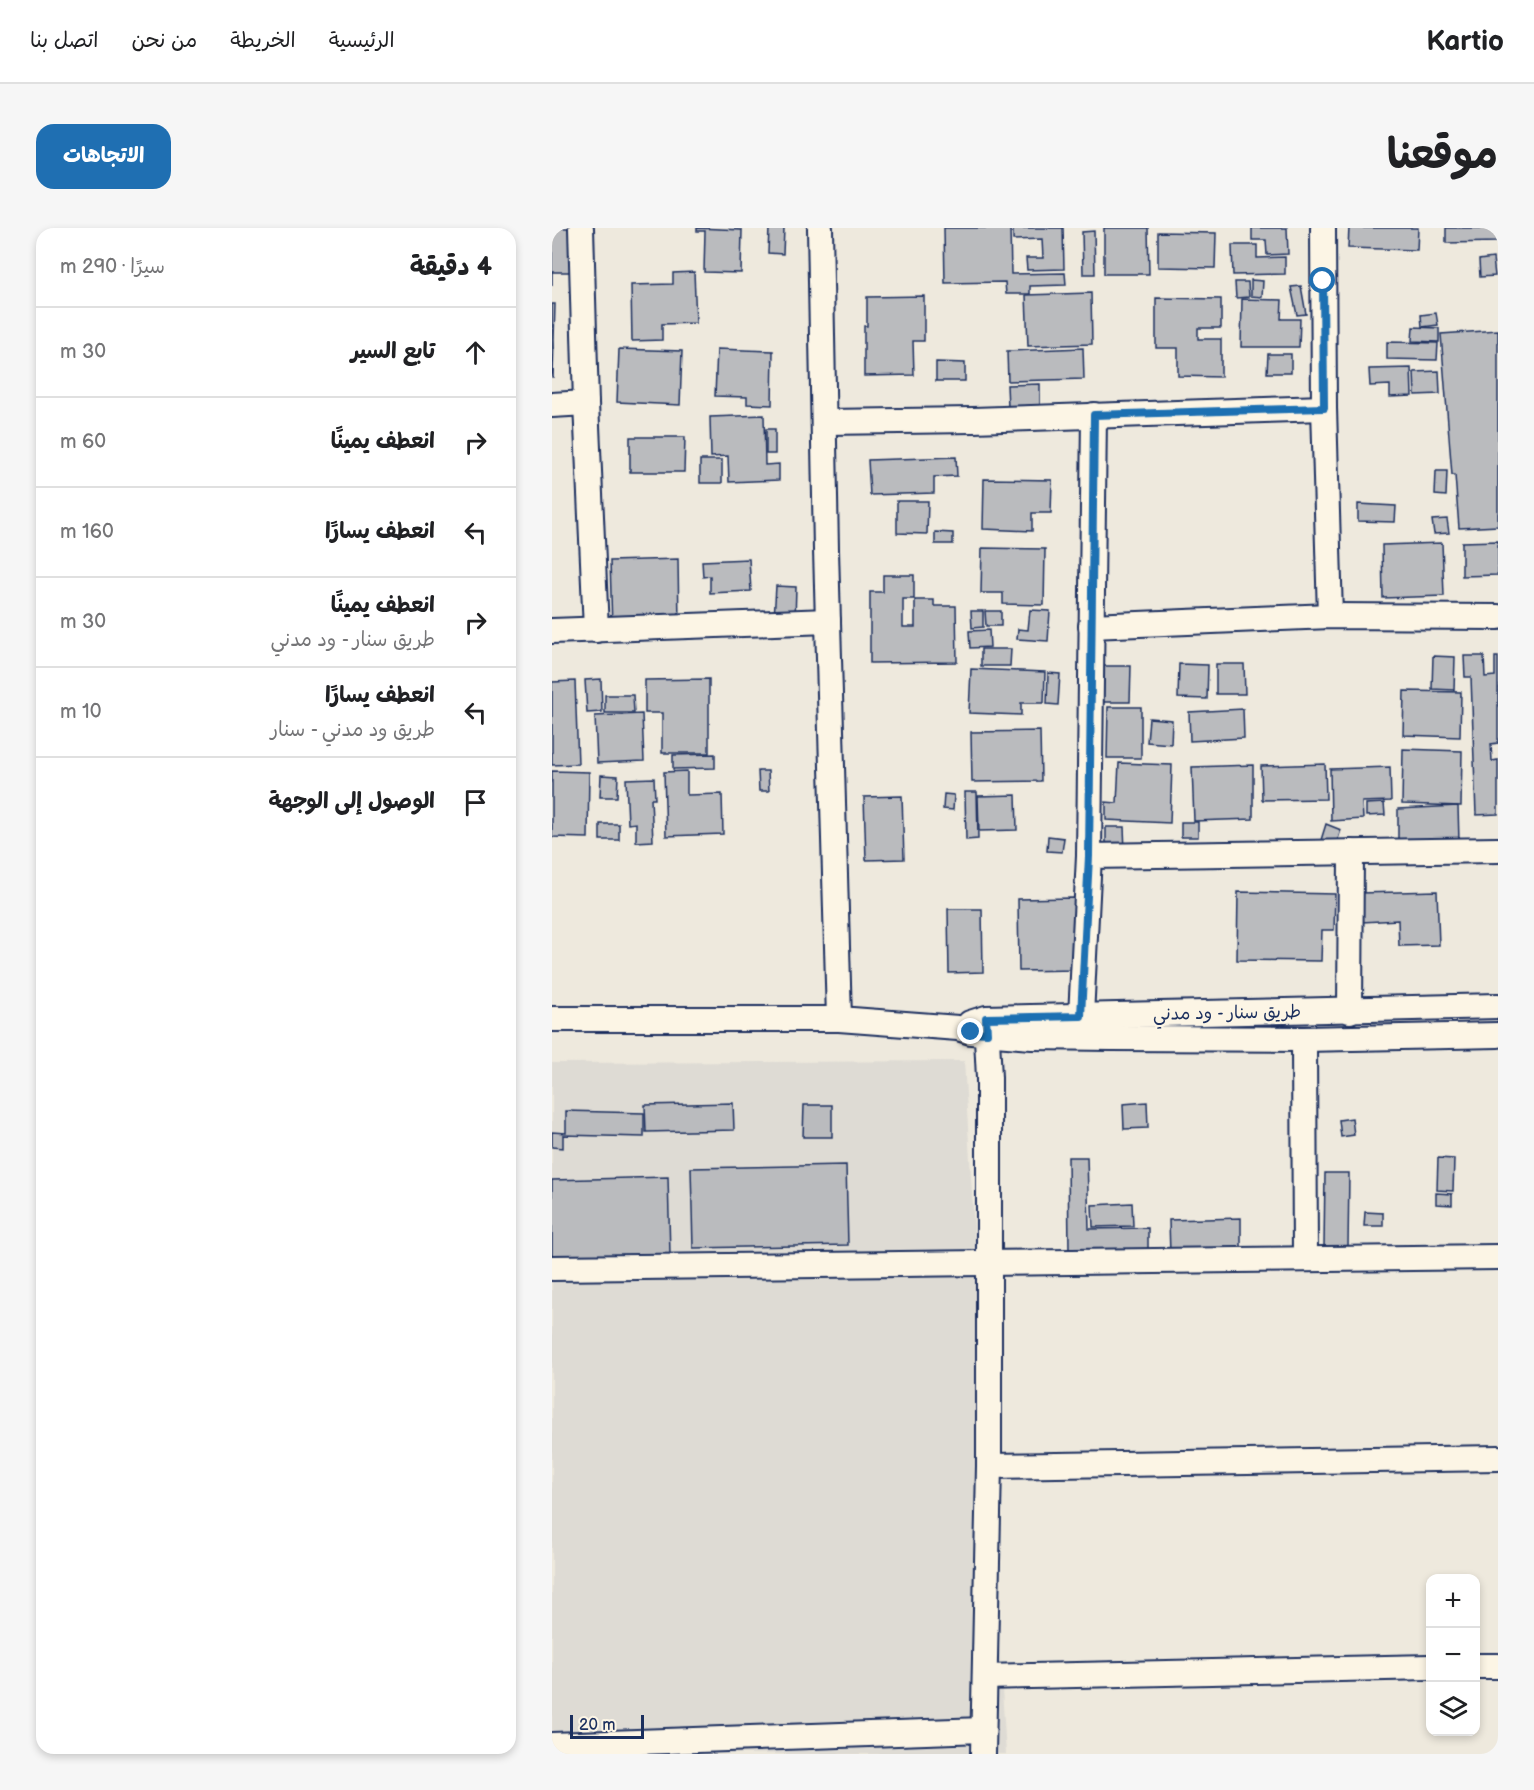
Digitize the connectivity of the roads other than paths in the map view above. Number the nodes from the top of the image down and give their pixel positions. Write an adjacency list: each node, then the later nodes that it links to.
1 (581, 228): 4 (street)
2 (820, 228): 8 (street)
3 (1323, 228): 6 (street)
4 (586, 403): 5 (street); 13 (street)
5 (552, 405)
6 (1324, 408): 7 (street); 9 (street)
7 (1094, 415): 8 (street); 12 (street)
8 (825, 422): 11 (street)
9 (1330, 616): 10 (street); 12 (street)
10 (1498, 617)
11 (828, 621): 13 (street); 21 (street)
12 (1091, 626): 17 (street)
13 (596, 630): 14 (street)
14 (552, 631)
15 (1498, 850): 16 (street)
16 (1351, 852): 17 (street); 19 (street)
17 (1089, 856): 23 (street)
18 (1498, 1006): 19 (street, طريق سنار - ود مدني)
19 (1350, 1011): 23 (street, طريق سنار - ود مدني)
20 (552, 1019): 21 (street)
21 (839, 1019): 22 (street)
22 (987, 1026): 23 (street, طريق سنار - ود مدني); 23 (street, طريق سنار - ود مدني); 28 (street)
23 (1081, 1027): 25 (street, طريق سنار - ود مدني)
24 (1498, 1035): 25 (street, طريق سنار - ود مدني)
25 (1304, 1039): 27 (street)
26 (1498, 1257): 27 (street)
27 (1305, 1259): 28 (street)
28 (989, 1263): 29 (street); 31 (street)
29 (552, 1268)
30 (1498, 1458): 31 (street)
31 (989, 1466): 35 (street)
32 (1480, 1666): 33 (street)
33 (1498, 1666)
34 (1426, 1667): 35 (street)
35 (985, 1677): 36 (street)
36 (983, 1730): 37 (street); 38 (street)
37 (552, 1745)
38 (983, 1754)

